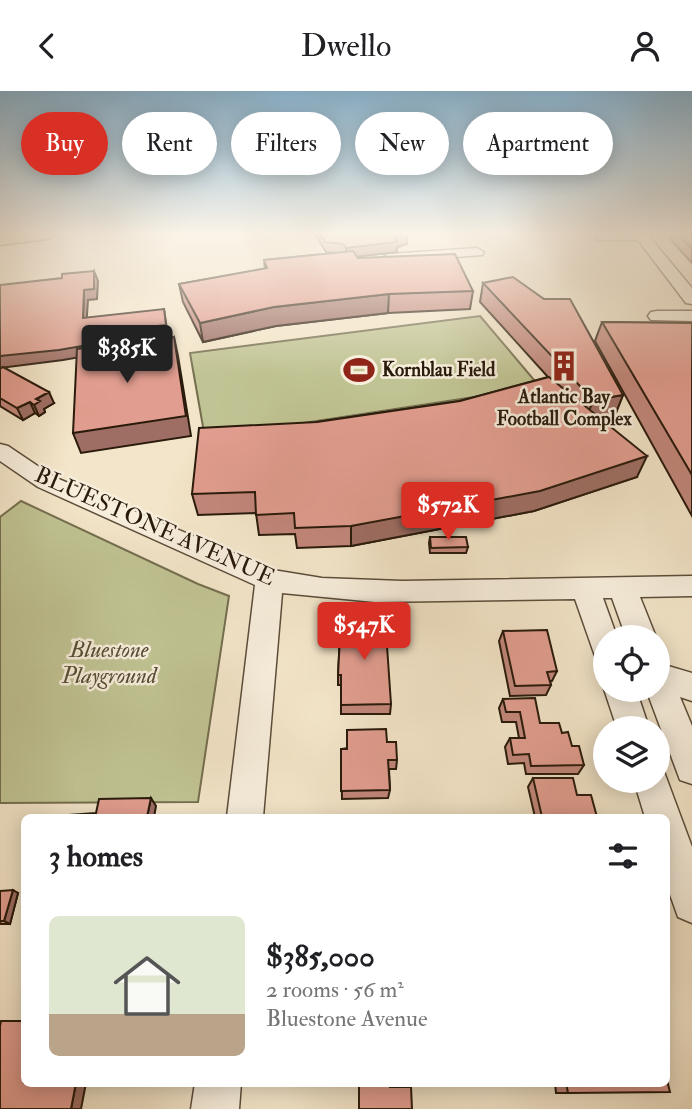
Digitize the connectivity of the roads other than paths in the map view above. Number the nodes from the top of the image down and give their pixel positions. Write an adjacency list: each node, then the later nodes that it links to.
1 (685, 282): 2 (street)
2 (692, 299)
3 (657, 316): 4 (street)
4 (692, 316)
5 (0, 451): 6 (street, BLUESTONE AVENUE)
6 (269, 580): 9 (street, BLUESTONE AVENUE); 17 (street)
7 (692, 586): 8 (street, BLUESTONE AVENUE)
8 (622, 587): 9 (street, BLUESTONE AVENUE); 11 (street)
9 (586, 588): 10 (street)
10 (599, 625)
11 (636, 625)
12 (670, 681): 13 (street)
13 (692, 687)
14 (667, 702): 15 (street)
15 (692, 768)
16 (654, 793): 18 (street)
17 (245, 814)
18 (662, 814)
19 (670, 837): 20 (street)
20 (692, 903)
21 (218, 1087): 22 (street)
22 (215, 1109)

